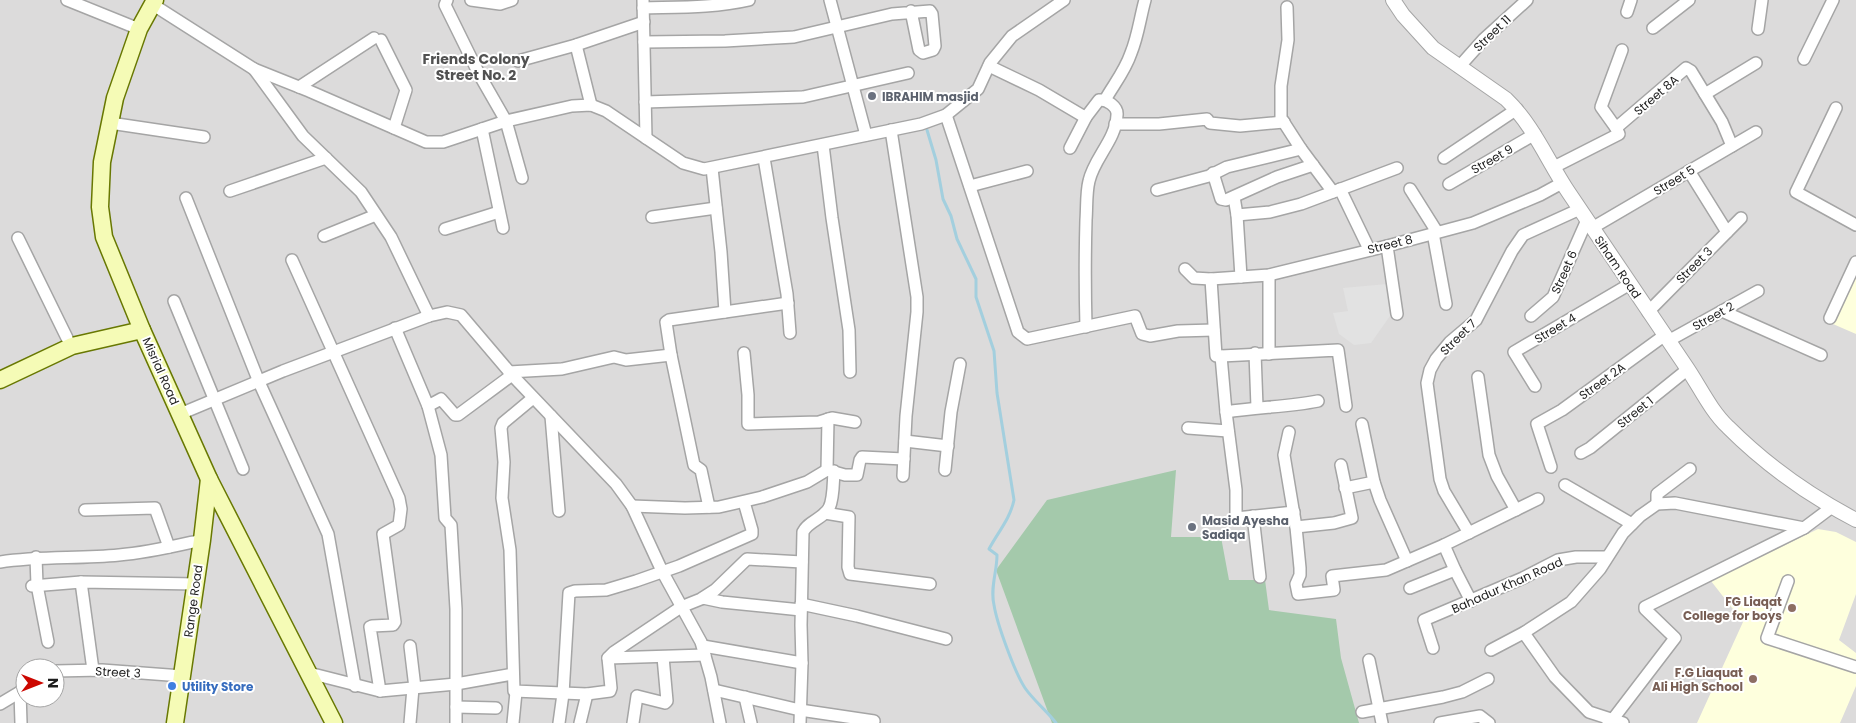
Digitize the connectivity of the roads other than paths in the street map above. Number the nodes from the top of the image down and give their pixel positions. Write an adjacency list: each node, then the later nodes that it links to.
1 (67, 0): 24 (street)
2 (447, 0): 45 (street)
3 (471, 0): 4 (street)
4 (512, 0)
5 (749, 0): 16 (street)
6 (830, 0): 21 (street)
7 (1064, 0): 31 (street)
8 (1145, 0): 38 (street)
9 (1393, 0): 32 (street, Siham Road)
10 (1527, 0): 32 (street, Street 11)
11 (1631, 0): 19 (street)
12 (1689, 0): 22 (street)
13 (1762, 0): 23 (street)
14 (1833, 0): 28 (street)
15 (153, 2): 24 (main road, Misrial Road); 33 (street)
16 (643, 4): 20 (street)
17 (1287, 7): 46 (street)
18 (911, 11): 21 (street)
19 (1627, 12)
20 (644, 22): 25 (street); 26 (street)
21 (837, 27): 25 (street); 35 (street)
22 (1653, 28)
23 (1758, 29)
24 (140, 30): 47 (main road, Misrial Road)
25 (644, 42): 39 (street)
26 (576, 45): 29 (street); 40 (street)
27 (1622, 50): 50 (street)
28 (1804, 59)
29 (518, 60)
30 (1756, 64): 37 (street)
31 (990, 66): 43 (street); 44 (street)
32 (1459, 67): 42 (street, Siham Road)
33 (254, 69): 36 (street); 62 (street)
34 (908, 73): 35 (street)
35 (853, 86): 39 (street); 55 (street)
36 (300, 87): 49 (street); 49 (street)
37 (1705, 94): 50 (street, Street 8A); 59 (street, Street 8A)
38 (1105, 100): 44 (street); 48 (street)
39 (645, 102): 57 (street)
40 (592, 105): 45 (street); 57 (street)
41 (1836, 108): 89 (street)
42 (1517, 109): 54 (street, Siham Road); 64 (street)
43 (946, 115): 52 (street); 75 (street)
44 (1086, 116): 60 (street)
45 (506, 121): 51 (street); 72 (street)
46 (1284, 122): 48 (street); 61 (street)
47 (110, 123): 56 (street); 118 (main road, Misrial Road)
48 (1115, 124): 116 (street)
49 (394, 128): 51 (street)
50 (1616, 128): 68 (street, Street 8A)
51 (482, 129): 83 (street)
52 (891, 130): 55 (street); 153 (street)
53 (1756, 132): 59 (street, Street 5)
54 (1534, 134): 68 (street, Siham Road); 74 (street, Street 9)
55 (866, 136): 58 (street)
56 (204, 138)
57 (646, 138): 66 (street)
58 (823, 145): 63 (street); 132 (street)
59 (1732, 146): 70 (street, Street 5)
60 (1070, 148)
61 (1300, 149): 65 (street); 71 (street)
62 (326, 158): 77 (street); 84 (street)
63 (764, 158): 66 (street); 107 (street)
64 (1444, 158)
65 (1313, 165): 79 (street); 80 (street)
66 (712, 168): 82 (street)
67 (1397, 168): 79 (street)
68 (1554, 168): 73 (street, Siham Road)
69 (1027, 171): 75 (street)
70 (1689, 171): 88 (street, Street 5); 93 (street)
71 (1213, 174): 78 (street); 80 (street)
72 (522, 178)
73 (1562, 183): 88 (street, Siham Road); 92 (street, Street 8)
74 (1449, 184)
75 (970, 186): 116 (street)
76 (1410, 189): 92 (street)
77 (230, 190)
78 (1157, 190)
79 (1336, 190): 85 (street); 97 (street)
80 (1234, 197): 85 (street)
81 (186, 198): 136 (street)
82 (716, 208): 86 (street); 110 (street)
83 (499, 212): 90 (street); 91 (street)
84 (376, 215): 94 (street); 113 (street)
85 (1237, 215): 102 (street)
86 (652, 217)
87 (1741, 218): 93 (street, Street 3)
88 (1587, 219): 104 (street, Siham Road); 114 (street, Street 6); 184 (street, Street 7)
89 (1856, 225)
90 (502, 228)
91 (445, 229)
92 (1435, 232): 96 (street, Street 8); 108 (street)
93 (1727, 232): 111 (street, Street 3)
94 (324, 236)
95 (18, 238): 121 (street)
96 (1387, 246): 97 (street, Street 8); 112 (street)
97 (1369, 250): 101 (street, Street 8)
98 (292, 260): 123 (street)
99 (1856, 262): 115 (street)
100 (1185, 269): 103 (street)
101 (1269, 275): 102 (street, Street 8); 126 (street)
102 (1241, 277): 103 (street, Street 8)
103 (1211, 279): 119 (street)
104 (1630, 284): 111 (street, Siham Road); 137 (street, Street 4)
105 (1758, 291): 109 (street, Street 2)
106 (174, 301): 139 (street)
107 (788, 303): 110 (street); 120 (street)
108 (1446, 304)
109 (1722, 311): 122 (street, Street 2); 127 (street)
110 (726, 312): 128 (street)
111 (1648, 312): 122 (street, Siham Road)
112 (1397, 314)
113 (429, 316): 117 (street); 133 (street)
114 (1532, 316)
115 (1830, 318)
116 (1086, 327): 119 (street)
117 (395, 328): 123 (street); 141 (street)
118 (142, 330): 135 (main road); 145 (main road, Misrial Road)
119 (1214, 330): 129 (street)
120 (790, 332)
121 (67, 338)
122 (1667, 338): 131 (street, Siham Road); 158 (street, Street 2A)
123 (334, 353): 136 (street); 228 (street)
124 (744, 353): 147 (street)
125 (1255, 353): 126 (street); 129 (street); 143 (street)
126 (1269, 354): 142 (street)
127 (1821, 354)
128 (671, 355): 133 (street); 173 (street)
129 (1221, 356): 144 (street)
130 (960, 364): 154 (street)
131 (1688, 369): 155 (street, Street 1); 172 (street, Siham Road)
132 (850, 372)
133 (511, 374): 138 (street); 141 (street)
134 (1478, 377): 175 (street)
135 (0, 380)
136 (259, 382): 139 (street); 225 (street)
137 (1534, 386)
138 (533, 398): 146 (street); 221 (street)
139 (214, 400): 145 (street); 159 (street)
140 (1318, 401): 143 (street)
141 (428, 406): 224 (street)
142 (1346, 406)
143 (1257, 407): 144 (street)
144 (1226, 412): 151 (street)
145 (180, 414): 164 (main road, Misrial Road)
146 (551, 416): 171 (street); 176 (street)
147 (828, 419): 148 (street); 162 (street)
148 (855, 422)
149 (1362, 424): 165 (street)
150 (1188, 428): 151 (street)
151 (1228, 430): 179 (street)
152 (1289, 432): 177 (street)
153 (905, 441): 154 (street); 156 (street)
154 (948, 446): 161 (street)
155 (1581, 453)
156 (904, 459): 162 (street); 163 (street)
157 (1341, 465): 167 (street)
158 (1551, 467)
159 (243, 469)
160 (1690, 469): 170 (street)
161 (945, 470)
162 (830, 471): 169 (street); 178 (street)
163 (903, 476)
164 (209, 479): 185 (main road, Range Road); 220 (main road, Misrial Road)
165 (1374, 482): 167 (street); 190 (street)
166 (1565, 485): 181 (street)
167 (1345, 488): 182 (street)
168 (1538, 499): 175 (street)
169 (744, 502): 173 (street); 194 (street)
170 (1657, 504): 181 (street); 183 (street)
171 (632, 506): 173 (street); 194 (street)
172 (1832, 507): 180 (street, Siham Road); 183 (street)
173 (710, 508)
174 (85, 510): 187 (street)
175 (1516, 510): 184 (street)
176 (559, 512)
177 (1294, 512): 179 (street); 182 (street)
178 (825, 513): 192 (street); 199 (street)
179 (1253, 516): 195 (street)
180 (1856, 520)
181 (1632, 524): 189 (street)
182 (1296, 527): 190 (street)
183 (1804, 528): 242 (street)
184 (1469, 533): 186 (street)
185 (202, 540): 187 (street); 198 (main road, Range Road)
186 (1444, 545): 190 (street); 193 (street)
187 (169, 547): 188 (street)
188 (36, 557): 191 (street); 200 (street)
189 (1606, 557): 203 (street, Bahadur Khan Road); 206 (street)
190 (1407, 561)
191 (0, 562)
192 (802, 562): 202 (street); 205 (street)
193 (1455, 570): 201 (street); 203 (street)
194 (662, 571): 204 (street); 231 (street)
195 (1260, 577)
196 (1788, 581): 217 (street)
197 (82, 582): 198 (street); 200 (street); 218 (street)
198 (196, 584): 222 (main road, Range Road)
199 (930, 584)
200 (34, 586): 208 (street)
201 (1410, 588)
202 (703, 598): 204 (street); 205 (street)
203 (1471, 601): 210 (street, Bahadur Khan Road)
204 (681, 607): 212 (street); 214 (street)
205 (801, 607): 207 (street); 216 (street)
206 (1525, 632): 211 (street); 242 (street)
207 (946, 640)
208 (48, 642)
209 (410, 646): 226 (street)
210 (1433, 648)
211 (1491, 650)
212 (704, 651): 213 (street); 216 (street); 227 (street)
213 (663, 657): 214 (street); 251 (street)
214 (608, 658): 232 (street)
215 (1368, 660): 238 (street)
216 (802, 663): 239 (street)
217 (1856, 667)
218 (93, 670): 219 (street, Street 3); 222 (street, Street 3)
219 (65, 671)
220 (309, 673): 225 (street); 245 (main road, Misrial Road)
221 (513, 674): 224 (street); 229 (street)
222 (182, 676): 244 (main road, Range Road)
223 (1488, 679): 238 (street)
224 (456, 684): 226 (street); 235 (street)
225 (355, 686): 228 (street)
226 (414, 688): 228 (street); 246 (street)
227 (714, 690): 233 (street); 252 (street)
228 (380, 692)
229 (516, 692): 231 (street); 248 (street)
230 (15, 694): 234 (street)
231 (563, 694): 232 (street); 249 (street)
232 (587, 694): 250 (street)
233 (745, 697): 239 (street); 253 (street)
234 (0, 704)
235 (456, 707): 237 (street); 247 (street)
236 (21, 708): 243 (street)
237 (496, 708)
238 (1379, 708): 240 (street); 255 (street)
239 (800, 710): 241 (street); 254 (street)
240 (1362, 712)
241 (874, 720)
242 (1615, 722)
243 (21, 723)
244 (175, 723)
245 (334, 723)
246 (410, 723)
247 (456, 723)
248 (513, 723)
249 (559, 723)
250 (580, 723)
251 (633, 723)
252 (720, 723)
253 (751, 723)
254 (800, 723)
255 (1382, 723)
256 (1440, 723): 257 (street)
257 (1489, 723)

